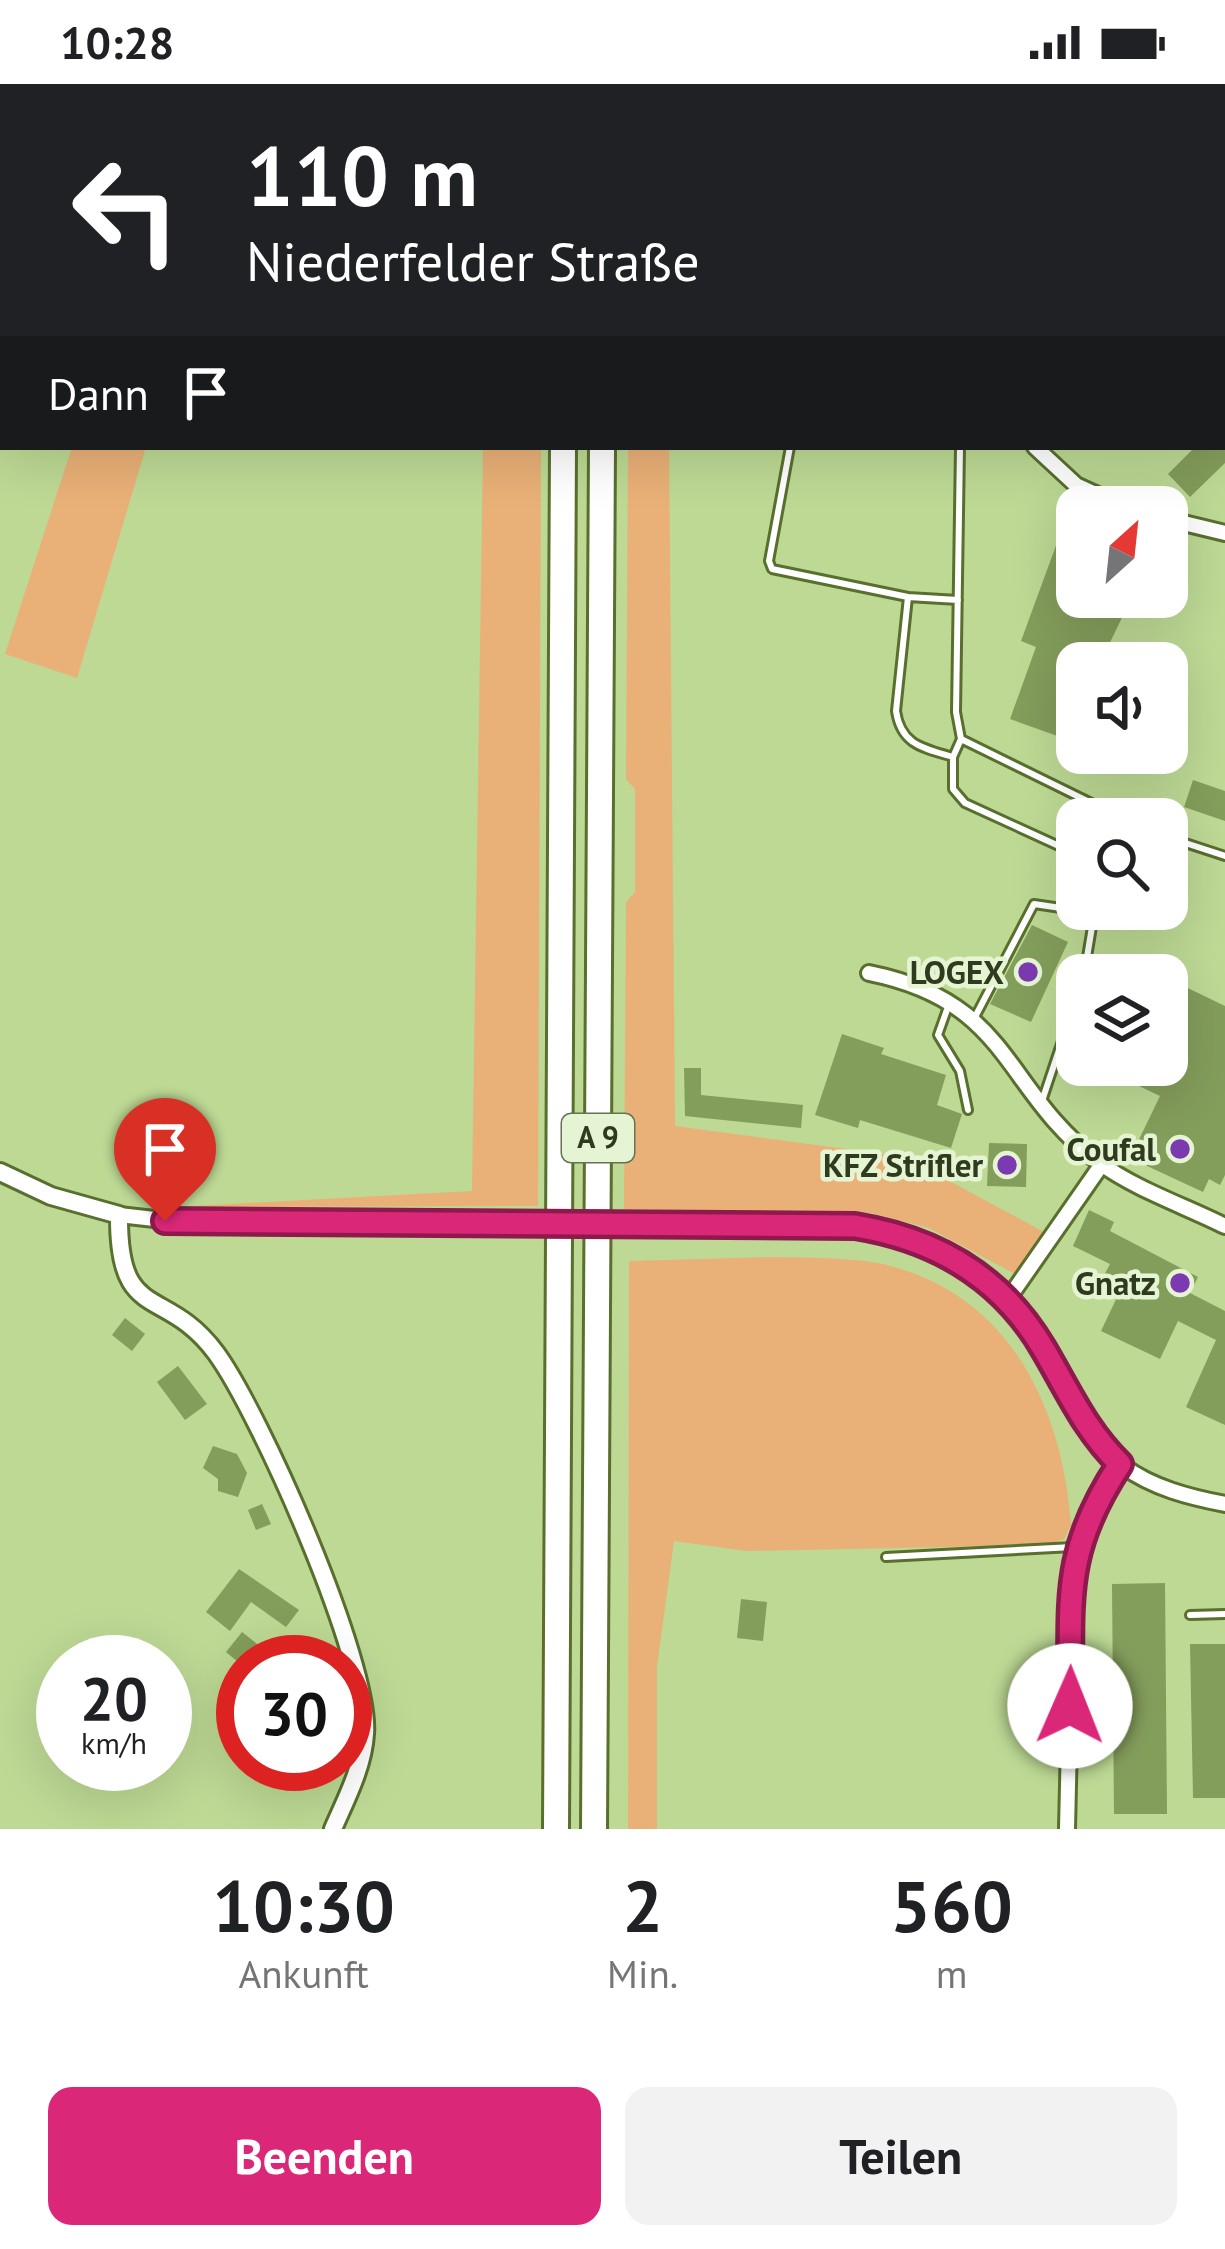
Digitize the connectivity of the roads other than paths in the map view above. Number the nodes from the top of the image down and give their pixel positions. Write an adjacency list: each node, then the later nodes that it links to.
1 (563, 450): 36 (highway, A 9)
2 (602, 450): 37 (highway, A 9)
3 (790, 450): 9 (lane)
4 (960, 450): 10 (lane)
5 (1038, 450): 6 (street)
6 (1078, 486)
7 (1188, 524): 8 (street)
8 (1225, 533)
9 (908, 597): 10 (lane); 12 (lane)
10 (958, 601): 11 (lane)
11 (961, 740): 12 (lane); 13 (lane)
12 (953, 757): 15 (lane)
13 (1080, 798)
14 (1188, 844): 16 (lane)
15 (1056, 845)
16 (1225, 856)
17 (1088, 954): 20 (lane)
18 (869, 973): 19 (street)
19 (950, 1001): 20 (street); 23 (lane)
20 (974, 1019): 22 (street)
21 (1056, 1060): 22 (lane)
22 (1042, 1102): 24 (street)
23 (968, 1109)
24 (1102, 1164): 27 (street); 28 (street)
25 (0, 1172): 26 (street)
26 (119, 1215): 28 (street, bridge); 35 (street)
27 (1225, 1226)
28 (1008, 1299): 29 (street)
29 (1120, 1464): 30 (street); 31 (street)
30 (1225, 1504)
31 (1076, 1547): 32 (lane); 38 (street)
32 (886, 1557)
33 (1225, 1614): 34 (lane)
34 (1190, 1615)
35 (333, 1829)
36 (556, 1829)
37 (594, 1829)
38 (1067, 1829)

